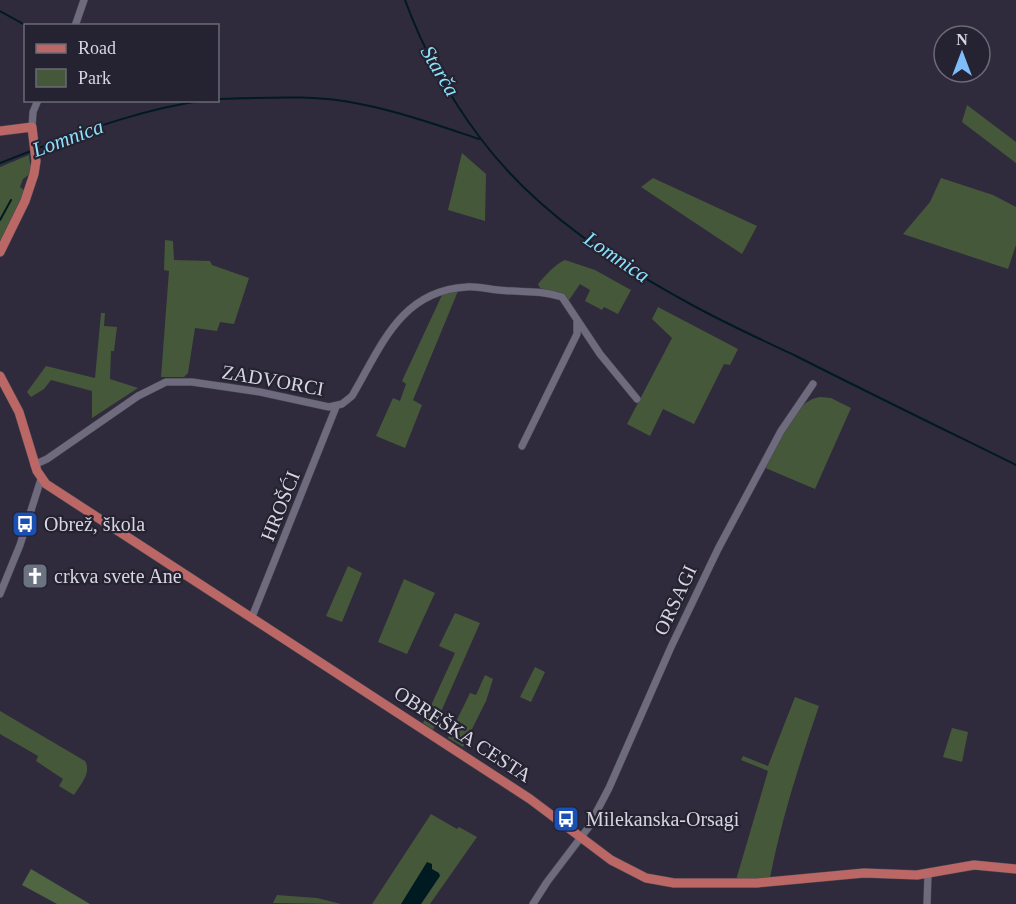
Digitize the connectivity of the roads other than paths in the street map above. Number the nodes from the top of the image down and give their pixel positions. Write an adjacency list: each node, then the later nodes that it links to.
1 (84, 0): 2 (street)
2 (76, 24)
3 (37, 102): 4 (street)
4 (32, 126): 5 (main road); 6 (main road)
5 (0, 131)
6 (0, 252)
7 (577, 318): 10 (street, ZADVORCI); 11 (street, ZADVORCI); 12 (street)
8 (0, 376): 13 (main road)
9 (813, 384): 17 (street, ORSAGI)
10 (637, 399)
11 (336, 407): 13 (street, ZADVORCI); 16 (street, HROŠĆI)
12 (522, 446)
13 (34, 465): 14 (main road)
14 (41, 479): 15 (street); 16 (main road, OBREŠKA CESTA)
15 (0, 594)
16 (252, 617): 17 (main road, OBREŠKA CESTA)
17 (581, 837): 19 (main road, OBREŠKA CESTA); 20 (street, ORSAGI)
18 (1016, 869): 19 (main road, OBREŠKA CESTA)
19 (928, 874): 21 (street)
20 (533, 904)
21 (927, 904)

